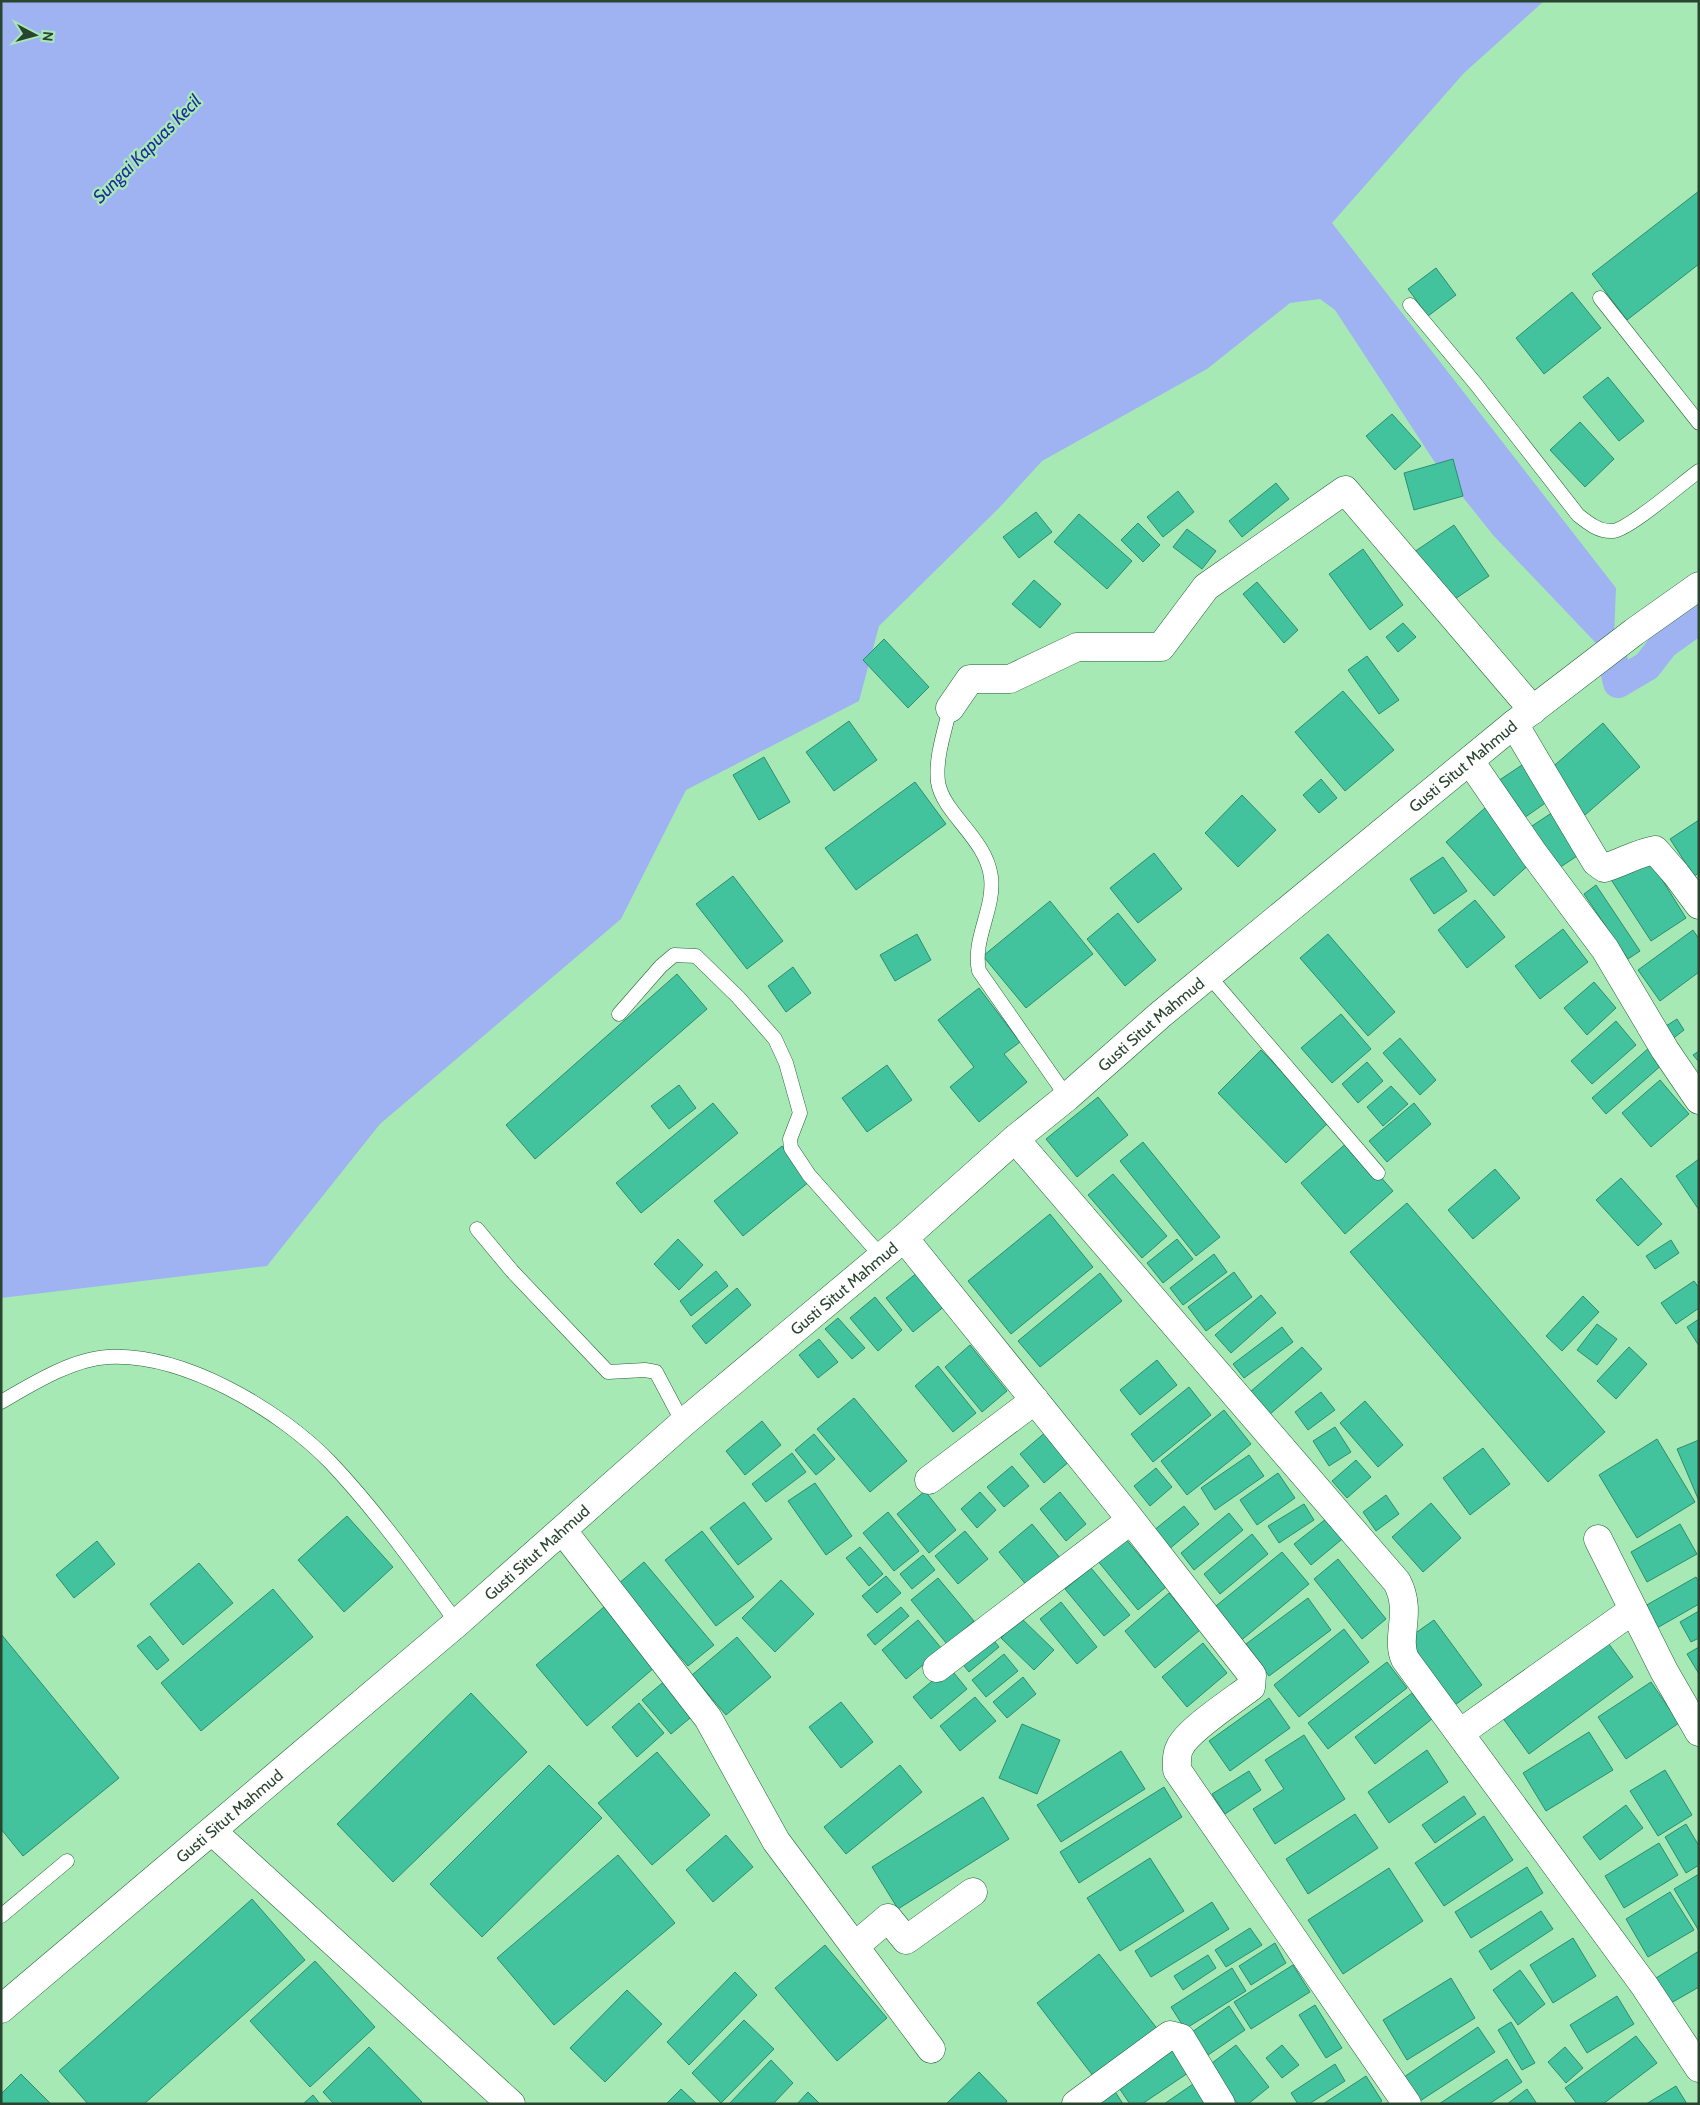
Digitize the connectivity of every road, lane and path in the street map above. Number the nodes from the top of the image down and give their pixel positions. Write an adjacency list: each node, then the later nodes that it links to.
1 (1600, 298): 3 (lane)
2 (1410, 305): 4 (lane)
3 (1699, 423)
4 (1699, 471)
5 (1699, 586): 7 (main road, Gusti Situt Mahmud)
6 (950, 708): 7 (main road); 12 (lane)
7 (1523, 717): 8 (main road, Gusti Situt Mahmud); 9 (main road)
8 (1470, 761): 10 (main road, Gusti Situt Mahmud); 13 (main road)
9 (1699, 905)
10 (1209, 976): 12 (main road, Gusti Situt Mahmud); 15 (lane)
11 (619, 1014): 18 (lane)
12 (1067, 1097): 14 (main road, Gusti Situt Mahmud)
13 (1699, 1100)
14 (1016, 1139): 17 (main road, Gusti Situt Mahmud); 30 (main road)
15 (1378, 1173)
16 (477, 1230): 21 (lane)
17 (904, 1238): 18 (main road, Gusti Situt Mahmud); 19 (main road)
18 (882, 1257): 21 (main road, Gusti Situt Mahmud)
19 (1035, 1400): 22 (main road); 23 (main road)
20 (1, 1402): 27 (lane)
21 (684, 1423): 24 (main road, Gusti Situt Mahmud)
22 (929, 1480)
23 (1131, 1520): 28 (main road); 42 (main road)
24 (563, 1531): 27 (main road, Gusti Situt Mahmud); 35 (main road)
25 (1598, 1539): 26 (main road)
26 (1634, 1610): 29 (main road); 30 (main road)
27 (457, 1623): 31 (main road, Gusti Situt Mahmud)
28 (937, 1668)
29 (1699, 1732)
30 (1460, 1733): 38 (main road)
31 (217, 1827): 36 (main road, Gusti Situt Mahmud); 39 (main road)
32 (67, 1861): 34 (lane)
33 (973, 1892): 35 (main road)
34 (1, 1916)
35 (855, 1946): 37 (main road)
36 (1, 2009)
37 (931, 2049)
38 (1699, 2068)
39 (511, 2104)
40 (1076, 2104): 41 (main road)
41 (1221, 2104)
42 (1407, 2104)

